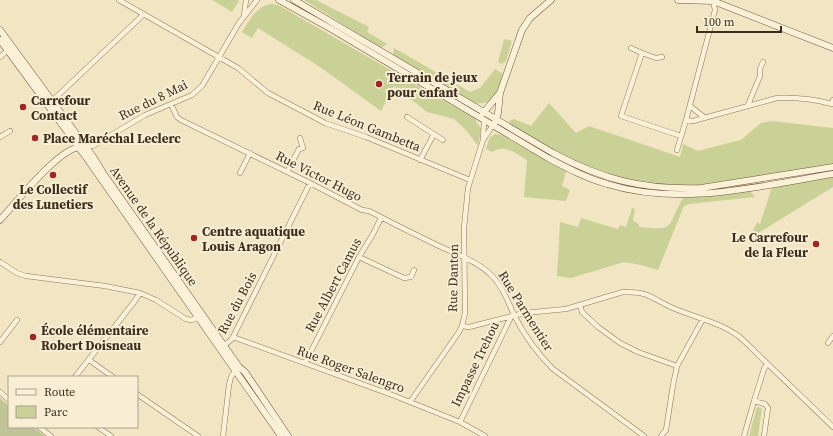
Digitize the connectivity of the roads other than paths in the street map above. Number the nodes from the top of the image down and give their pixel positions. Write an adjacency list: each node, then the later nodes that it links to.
1 (119, 0): 9 (street, Rue Léon Gambetta)
2 (246, 0): 10 (street, Rue du 8 Mai)
3 (257, 0): 10 (street, Rue du 8 Mai)
4 (279, 0): 30 (main road)
5 (294, 0): 27 (main road)
6 (678, 0): 7 (main road)
7 (714, 0): 15 (main road); 26 (street)
8 (547, 1): 21 (main road)
9 (144, 14): 19 (street, Rue Léon Gambetta); 23 (street)
10 (243, 18): 19 (street, Rue du 8 Mai)
11 (0, 30): 13 (main road, Avenue de la République)
12 (0, 40): 13 (main road, Avenue de la République)
13 (10, 48): 17 (street); 23 (main road, Avenue de la République)
14 (631, 48): 16 (street)
15 (833, 48)
16 (642, 54): 18 (street); 35 (street)
17 (0, 57)
18 (662, 57)
19 (219, 58): 24 (street, Rue du 8 Mai); 44 (street, Rue Léon Gambetta)
20 (763, 62): 25 (street)
21 (500, 93): 27 (main road); 32 (main road)
22 (833, 100): 25 (street)
23 (50, 103): 40 (main road, Avenue de la République); 41 (main road, Avenue de la République)
24 (171, 104): 41 (street, Rue du 8 Mai); 43 (street, Rue Victor Hugo)
25 (748, 105): 29 (street)
26 (690, 106): 29 (street); 31 (street)
27 (483, 113): 30 (main road); 32 (main road)
28 (407, 117): 34 (street)
29 (705, 118): 31 (street)
30 (484, 120): 32 (main road); 39 (street, Rue Danton)
31 (686, 120): 35 (street)
32 (495, 123): 39 (street, Rue Danton); 45 (main road); 48 (main road)
33 (10, 131): 36 (street)
34 (434, 134): 38 (street); 44 (street)
35 (681, 136): 42 (street)
36 (0, 138)
37 (300, 138): 46 (street)
38 (443, 140)
39 (483, 140): 49 (street, Rue Danton)
40 (78, 147): 41 (main road); 52 (main road); 60 (main road, Avenue de la République)
41 (85, 147): 60 (main road, Avenue de la République)
42 (677, 150)
43 (250, 153): 46 (street, Rue Victor Hugo); 47 (street)
44 (420, 160): 49 (street, Rue Léon Gambetta)
45 (833, 168)
46 (287, 172): 50 (street, Rue Victor Hugo)
47 (240, 173)
48 (833, 174)
49 (470, 180): 54 (street, Rue Danton)
50 (310, 183): 51 (street, Rue Victor Hugo); 65 (street, Rue du Bois)
51 (382, 218): 53 (street, Rue Albert Camus); 54 (street, Rue Victor Hugo)
52 (0, 220)
53 (359, 257): 56 (street); 70 (street, Rue Albert Camus)
54 (465, 258): 59 (street, Rue Parmentier); 63 (street, Rue Danton)
55 (0, 262): 57 (street)
56 (414, 270)
57 (140, 293): 60 (street); 69 (street)
58 (580, 305): 59 (street); 61 (street); 72 (street)
59 (512, 316): 63 (street); 81 (street, Impasse Trehou); 93 (street, Rue Parmentier)
60 (201, 317): 68 (main road, Avenue de la République)
61 (703, 319): 71 (street); 72 (street)
62 (17, 320): 66 (street)
63 (462, 326): 80 (street, Rue Danton)
64 (833, 336): 67 (street)
65 (233, 337): 68 (street, Rue du Bois); 70 (street, Rue Roger Salengro)
66 (0, 342)
67 (828, 343)
68 (222, 347): 73 (main road, Avenue de la République)
69 (88, 360): 74 (street); 75 (street)
70 (305, 363): 80 (street, Rue Roger Salengro)
71 (768, 364): 79 (street); 82 (street)
72 (677, 366): 94 (street)
73 (237, 368): 89 (street); 90 (main road, Avenue de la République); 91 (main road, Avenue de la République)
74 (76, 376)
75 (112, 376)
76 (0, 392): 78 (street)
77 (138, 395): 85 (street)
78 (8, 399)
79 (754, 401): 95 (street); 96 (street)
80 (410, 402): 81 (street, Rue Roger Salengro)
81 (460, 422): 92 (street, Rue Roger Salengro)
82 (833, 427)
83 (41, 428): 86 (street)
84 (99, 428): 87 (street)
85 (191, 434): 88 (street)
86 (51, 436)
87 (111, 436)
88 (198, 436)
89 (223, 436)
90 (281, 436)
91 (288, 436)
92 (485, 436)
93 (644, 436)
94 (661, 436)
95 (744, 436)
96 (764, 436)

